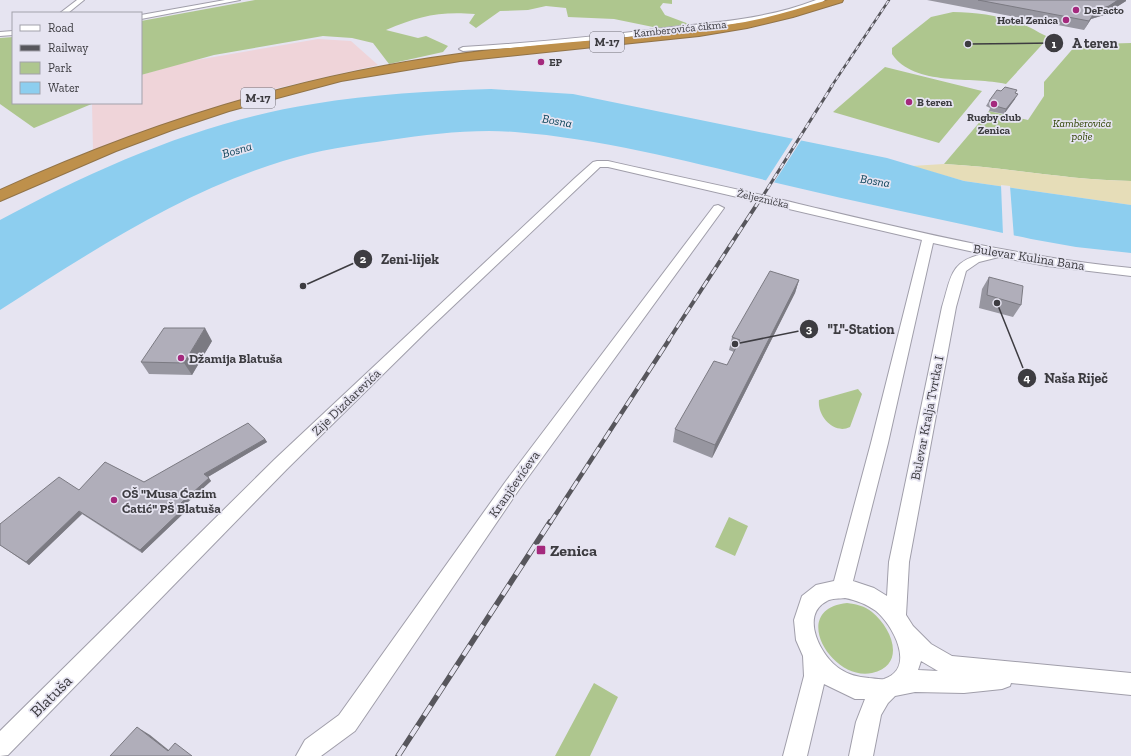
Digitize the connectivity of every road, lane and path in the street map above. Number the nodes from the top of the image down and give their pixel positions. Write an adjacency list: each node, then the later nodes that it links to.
1 (81, 0): 7 (street)
2 (237, 0): 8 (street)
3 (822, 0): 6 (street, Kamberovića čikma)
4 (838, 0): 13 (highway, M-17)
5 (793, 2): 6 (street)
6 (806, 6): 11 (street, Kamberovića čikma)
7 (65, 12)
8 (142, 17)
9 (12, 33): 10 (street)
10 (0, 34)
11 (463, 49)
12 (597, 164): 15 (street, Željeznička); 22 (street, Zije Dizdarevića)
13 (0, 196)
14 (718, 208): 28 (street, Kranjčevićeva)
15 (928, 239): 16 (street, Bulevar Kulina Bana); 20 (street)
16 (944, 243): 17 (street, Bulevar Kulina Bana); 18 (street)
17 (1006, 254): 18 (street); 19 (street, Bulevar Kulina Bana)
18 (960, 268): 21 (street, Bulevar Kralja Tvrtka I)
19 (1131, 272)
20 (842, 589): 21 (street); 23 (street)
21 (901, 626): 24 (street); 26 (street, Bulevar Kralja Tvrtka I)
22 (101, 645): 27 (street, Blatuša)
23 (812, 656): 26 (street); 29 (street)
24 (1026, 674): 25 (street); 26 (street)
25 (1131, 684)
26 (890, 687): 30 (street, Bulevar Kralja Tvrtka I)
27 (0, 747)
28 (308, 756)
29 (795, 756)
30 (861, 756)

